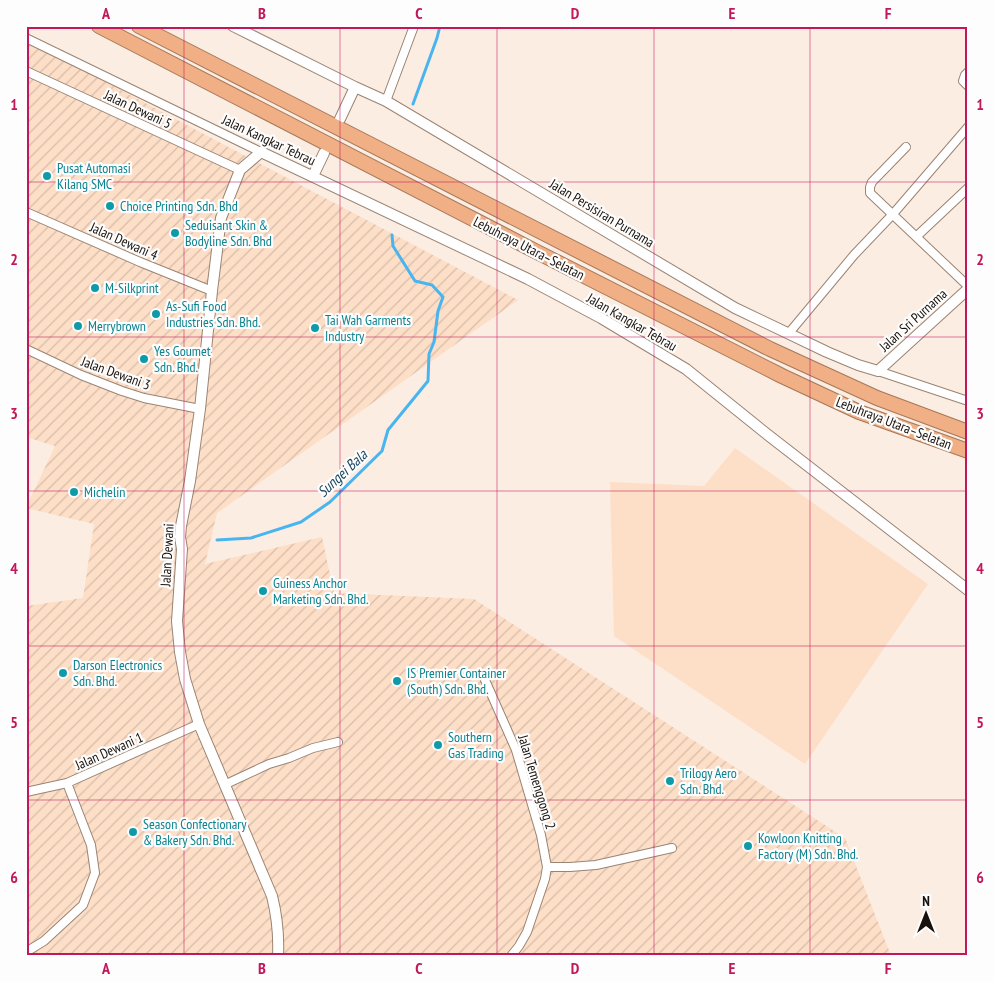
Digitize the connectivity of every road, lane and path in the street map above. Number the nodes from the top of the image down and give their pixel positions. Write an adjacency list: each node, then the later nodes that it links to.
1 (99, 26): 30 (highway, Lebuhraya Utara–Selatan)
2 (139, 26): 29 (highway, Lebuhraya Utara–Selatan)
3 (233, 26): 9 (street, Jalan Persisiran Purnama)
4 (414, 26): 10 (street)
5 (26, 38): 14 (street, Jalan Kangkar Tebrau)
6 (26, 71): 16 (street, Jalan Dewani 5)
7 (968, 72): 8 (street)
8 (968, 86)
9 (355, 87): 10 (street, Jalan Persisiran Purnama); 11 (street)
10 (386, 101): 24 (street, Jalan Persisiran Purnama)
11 (340, 119)
12 (968, 127): 20 (street)
13 (906, 147): 20 (street)
14 (260, 152): 16 (street, Jalan Dewani); 17 (street, Jalan Kangkar Tebrau)
15 (324, 153): 17 (street)
16 (240, 170): 23 (street, Jalan Dewani)
17 (313, 176): 31 (street, Jalan Kangkar Tebrau)
18 (968, 188): 21 (street)
19 (26, 212): 23 (street, Jalan Dewani 4)
20 (893, 214): 21 (street); 24 (street)
21 (916, 236): 22 (street)
22 (968, 287): 26 (street, Jalan Sri Purnama)
23 (212, 292): 28 (street, Jalan Dewani)
24 (789, 333): 26 (street, Jalan Persisiran Purnama)
25 (26, 349): 28 (street, Jalan Dewani 3)
26 (878, 371): 27 (street, Jalan Persisiran Purnama)
27 (968, 401)
28 (200, 409): 33 (street, Jalan Dewani)
29 (968, 432)
30 (968, 451)
31 (968, 590)
32 (485, 680): 39 (street, Jalan Temenggong 2)
33 (199, 724): 35 (street, Jalan Dewani 1); 36 (street, Jalan Dewani)
34 (338, 742): 36 (street)
35 (67, 783): 37 (street, Jalan Dewani 1); 40 (street)
36 (224, 785): 41 (street, Jalan Dewani)
37 (26, 792)
38 (672, 848): 39 (street)
39 (547, 866): 42 (street, Jalan Temenggong 2)
40 (26, 952)
41 (278, 956)
42 (511, 956)

